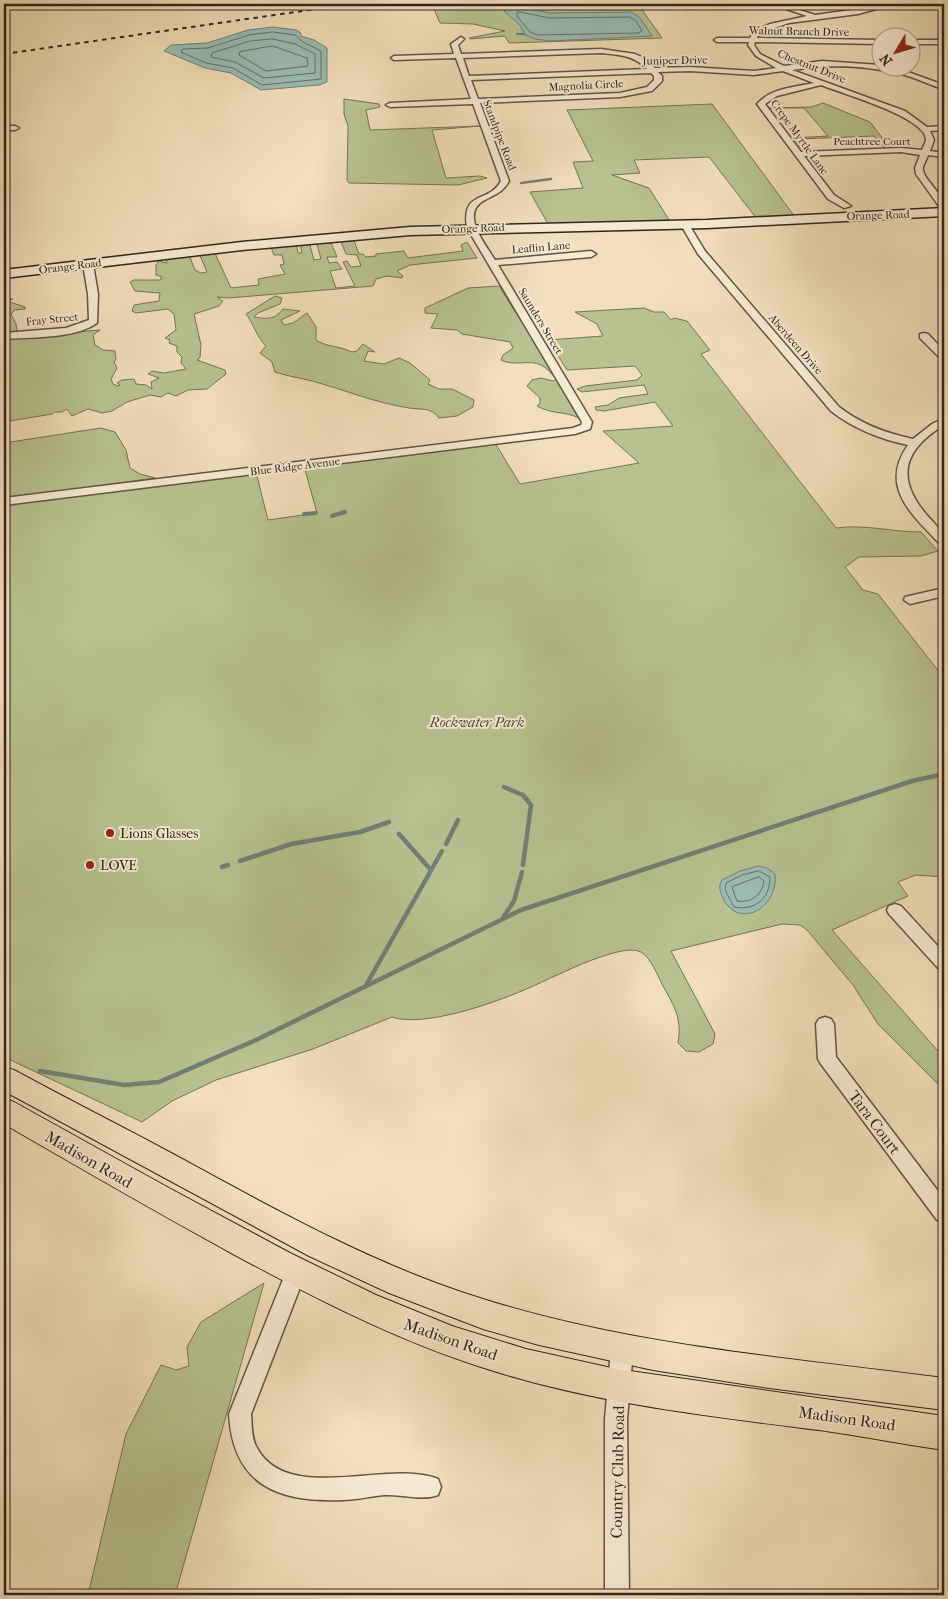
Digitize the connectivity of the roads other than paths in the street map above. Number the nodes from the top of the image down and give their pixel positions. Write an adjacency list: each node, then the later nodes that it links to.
1 (704, 4): 4 (street)
2 (775, 4): 5 (street)
3 (892, 4): 5 (street)
4 (688, 7)
5 (814, 17): 8 (street)
6 (462, 39): 12 (street, Standpipe Road)
7 (717, 40): 8 (street, Walnut Branch Drive)
8 (752, 40): 11 (street, Walnut Branch Drive); 15 (street, Chestnut Drive)
9 (941, 40): 10 (street)
10 (920, 41)
11 (870, 42)
12 (460, 56): 13 (street); 16 (street); 17 (street, Standpipe Road)
13 (394, 58)
14 (870, 66): 15 (street, Juniper Drive)
15 (784, 69): 16 (street, Juniper Drive); 21 (street, Chestnut Drive)
16 (654, 71): 17 (street, Juniper Drive); 23 (street, Magnolia Circle)
17 (468, 78): 23 (street, Standpipe Road)
18 (919, 78): 20 (street, Juniper Drive)
19 (944, 78): 20 (street)
20 (929, 82): 22 (street, Juniper Drive)
21 (822, 83): 28 (street, Chestnut Drive); 29 (street, Crepe Myrtle Lane)
22 (944, 87)
23 (475, 102): 24 (street, Magnolia Circle); 36 (street, Standpipe Road)
24 (390, 105)
25 (4, 128): 26 (street)
26 (14, 128)
27 (944, 128): 28 (street)
28 (926, 129): 30 (street)
29 (799, 154): 30 (street, Peachtree Court); 32 (street, Crepe Myrtle Lane)
30 (926, 154): 31 (street, Peachtree Court); 33 (street)
31 (944, 155)
32 (847, 206)
33 (944, 207)
34 (944, 212): 35 (main road, Orange Road)
35 (685, 224): 36 (main road, Orange Road); 46 (street, Aberdeen Drive)
36 (472, 228): 38 (street, Saunders Street); 39 (main road, Orange Road)
37 (591, 254): 38 (street, Leaflin Lane)
38 (492, 263): 45 (street, Saunders Street)
39 (88, 264): 40 (main road, Orange Road); 41 (street, Fray Street)
40 (4, 274)
41 (4, 336)
42 (924, 336): 43 (street)
43 (944, 356)
44 (944, 422): 46 (street)
45 (586, 427): 47 (street, Blue Ridge Avenue)
46 (915, 443): 48 (street)
47 (4, 502)
48 (944, 541)
49 (943, 594): 50 (street)
50 (910, 600)
51 (895, 910): 52 (street)
52 (944, 964)
53 (825, 1024): 56 (street, Tara Court)
54 (4, 1078): 58 (main road, Madison Road)
55 (4, 1110): 57 (main road, Madison Road)
56 (944, 1214)
57 (296, 1272): 59 (main road, Madison Road); 62 (street)
58 (622, 1350): 59 (street, Country Club Road); 60 (main road, Madison Road)
59 (618, 1386): 61 (main road, Madison Road); 63 (street, Country Club Road)
60 (944, 1394)
61 (944, 1433)
62 (430, 1487)
63 (617, 1595)

